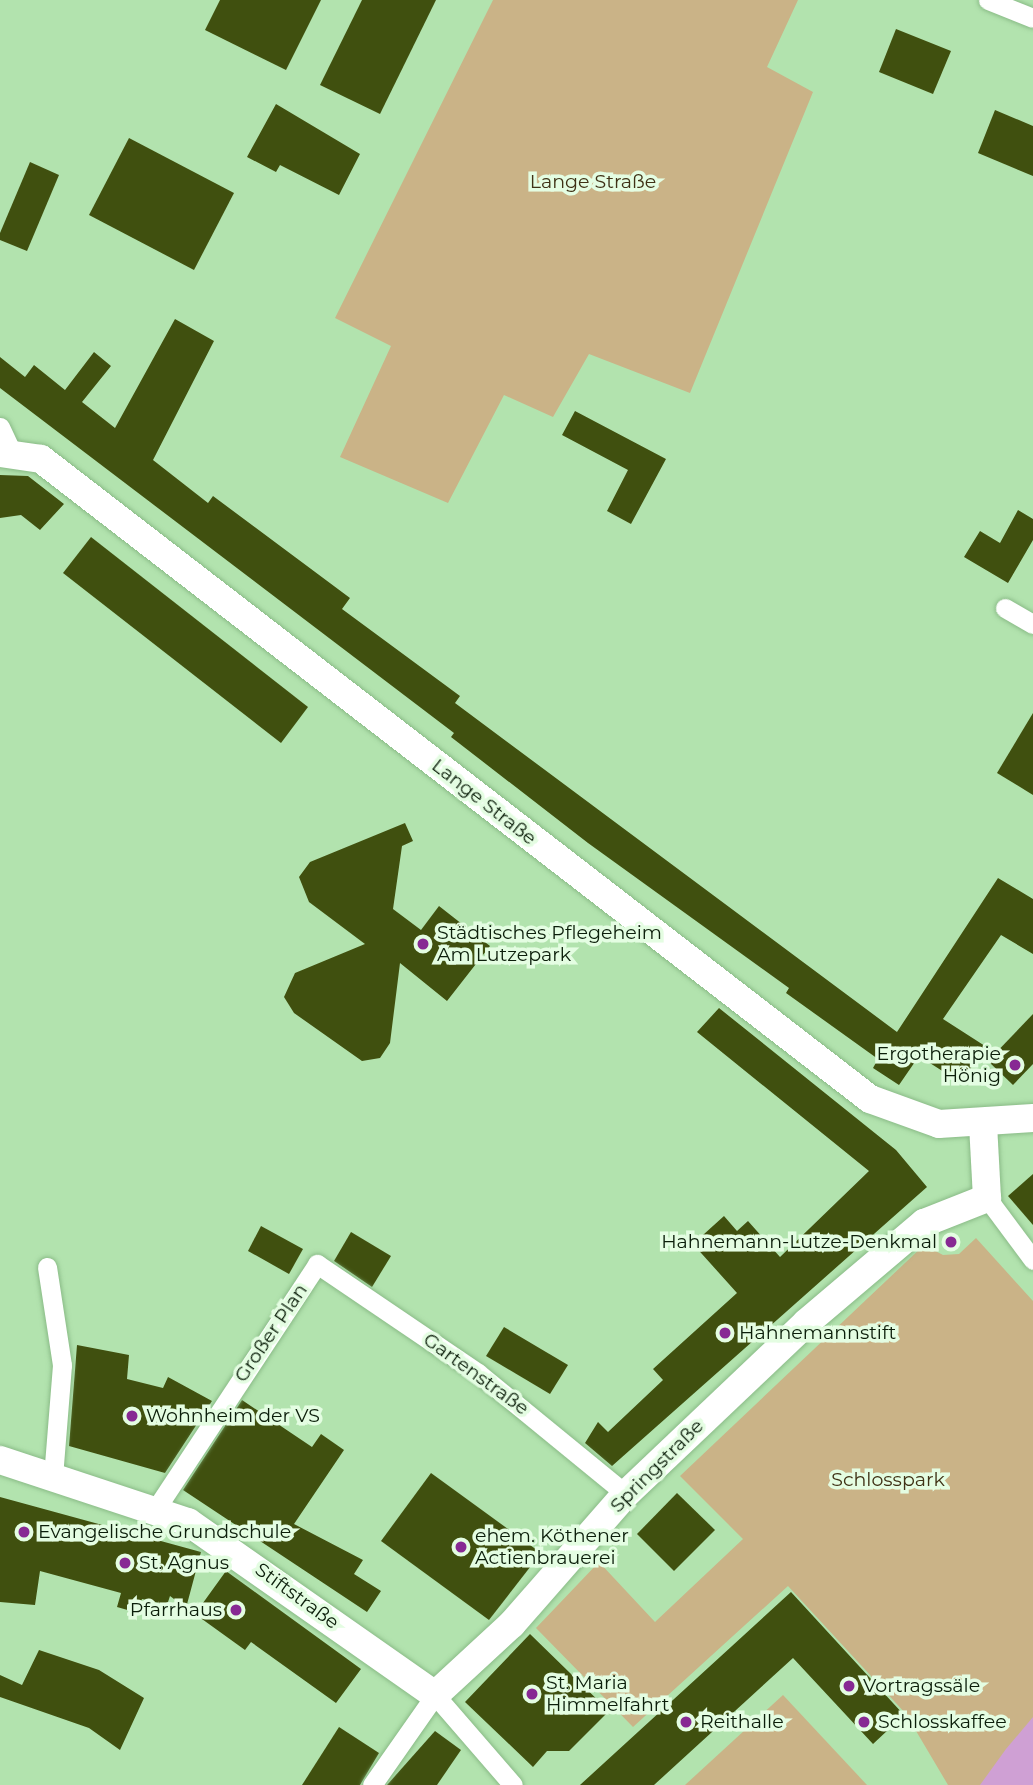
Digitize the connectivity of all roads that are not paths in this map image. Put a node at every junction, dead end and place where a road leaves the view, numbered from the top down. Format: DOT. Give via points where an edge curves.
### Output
graph roads {
  1 [pos="988,0"];
  2 [pos="1033,18"];
  3 [pos="4,443"];
  4 [pos="1005,608"];
  5 [pos="1033,624"];
  6 [pos="1033,1118"];
  7 [pos="976,1125"];
  8 [pos="987,1198"];
  9 [pos="1033,1260"];
  10 [pos="317,1264"];
  11 [pos="47,1267"];
  12 [pos="0,1460"];
  13 [pos="53,1476"];
  14 [pos="626,1494"];
  15 [pos="157,1507"];
  16 [pos="435,1695"];
  17 [pos="372,1785"];
  18 [pos="513,1785"];
  1 -- 2 [label="street"];
  3 -- 7 [label="main road, Lange Straße" via="41,459 845,1081 918,1120"];
  4 -- 5 [label="street"];
  6 -- 7 [label="main road, Lange Straße"];
  7 -- 8 [label="main road"];
  8 -- 9 [label="street"];
  8 -- 14 [label="main road, Springstraße" via="949,1210 902,1238"];
  10 -- 14 [label="street, Gartenstraße" via="478,1373"];
  10 -- 15 [label="street, Großer Plan"];
  11 -- 13 [label="street" via="62,1365"];
  12 -- 13 [label="main road, Stiftstraße"];
  13 -- 15 [label="main road, Stiftstraße"];
  14 -- 16 [label="main road, Springstraße" via="512,1624"];
  15 -- 16 [label="main road, Stiftstraße" via="215,1538"];
  16 -- 17 [label="street, Springstraße"];
  16 -- 18 [label="street, Stiftstraße"];
}
